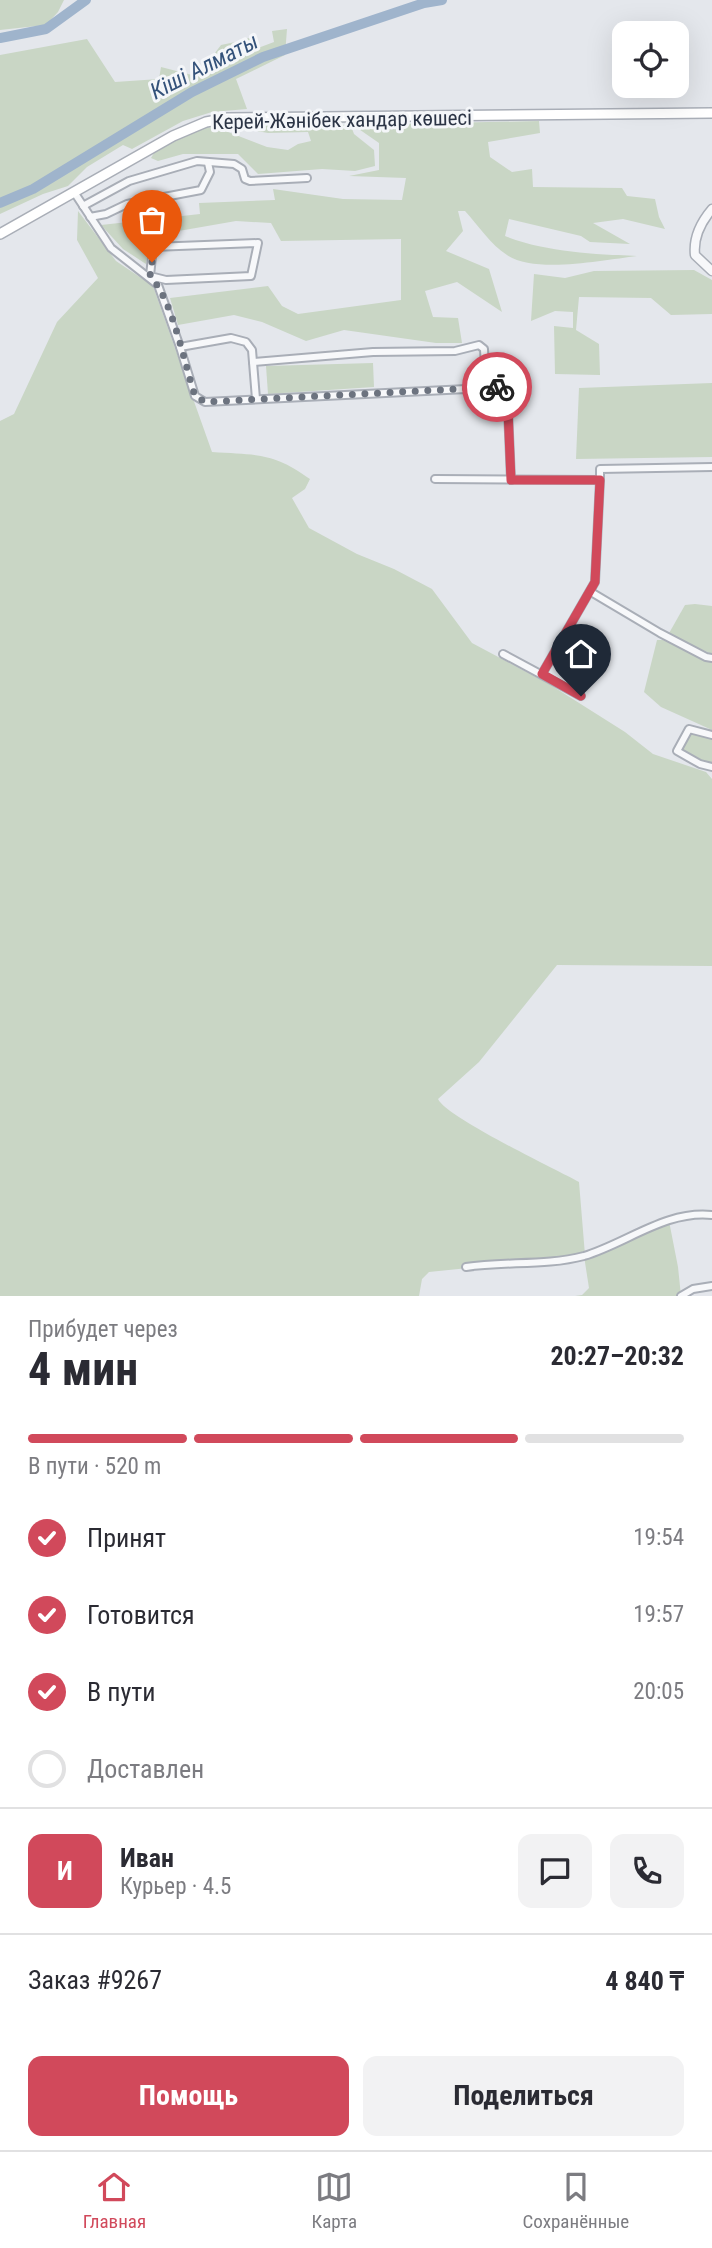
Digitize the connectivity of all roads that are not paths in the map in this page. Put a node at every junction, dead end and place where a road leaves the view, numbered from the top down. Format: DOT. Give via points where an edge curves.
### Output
graph roads {
  1 [pos="712,113"];
  2 [pos="208,163"];
  3 [pos="307,178"];
  4 [pos="74,192"];
  5 [pos="83,206"];
  6 [pos="712,209"];
  7 [pos="90,216"];
  8 [pos="0,234"];
  9 [pos="712,271"];
  10 [pos="150,276"];
  11 [pos="180,347"];
  12 [pos="253,362"];
  13 [pos="486,387"];
  14 [pos="256,399"];
  15 [pos="712,467"];
  16 [pos="435,479"];
  17 [pos="511,480"];
  18 [pos="600,480"];
  19 [pos="591,592"];
  20 [pos="503,654"];
  21 [pos="712,658"];
  22 [pos="542,674"];
  23 [pos="581,696"];
  24 [pos="712,735"];
  25 [pos="712,767"];
  26 [pos="712,1215"];
  27 [pos="466,1267"];
  28 [pos="712,1286"];
  29 [pos="681,1296"];
  1 -- 4 [label="main road, Керей-Жәнібек хандар көшесі" via="228,118 188,129"];
  2 -- 3 [label="street" via="234,164 250,181"];
  2 -- 5 [label="street" via="197,161 129,181"];
  2 -- 7 [label="street" via="210,172 201,190"];
  4 -- 5 [label="street"];
  4 -- 8 [label="main road, Керей-Жәнібек хандар көшесі"];
  5 -- 7 [label="street"];
  6 -- 9 [label="street" via="702,221 694,247 695,255"];
  7 -- 10 [label="street" via="111,248"];
  10 -- 10 [label="street" via="166,280 251,276 258,243 153,247"];
  10 -- 11 [label="street" via="158,285"];
  11 -- 12 [label="street" via="240,339 252,350"];
  11 -- 14 [label="street" via="198,400"];
  12 -- 13 [label="street" via="455,351 479,345 484,349"];
  12 -- 14 [label="street"];
  13 -- 14 [label="street"];
  13 -- 17 [label="street" via="507,387"];
  15 -- 18 [label="street" via="600,469"];
  16 -- 17 [label="street"];
  17 -- 18 [label="street"];
  18 -- 19 [label="street"];
  19 -- 21 [label="street"];
  19 -- 22 [label="street"];
  20 -- 22 [label="street"];
  22 -- 23 [label="street"];
  24 -- 25 [label="street" via="689,729 677,751"];
  26 -- 27 [label="street" via="675,1218 559,1261"];
  28 -- 29 [label="street"];
}
